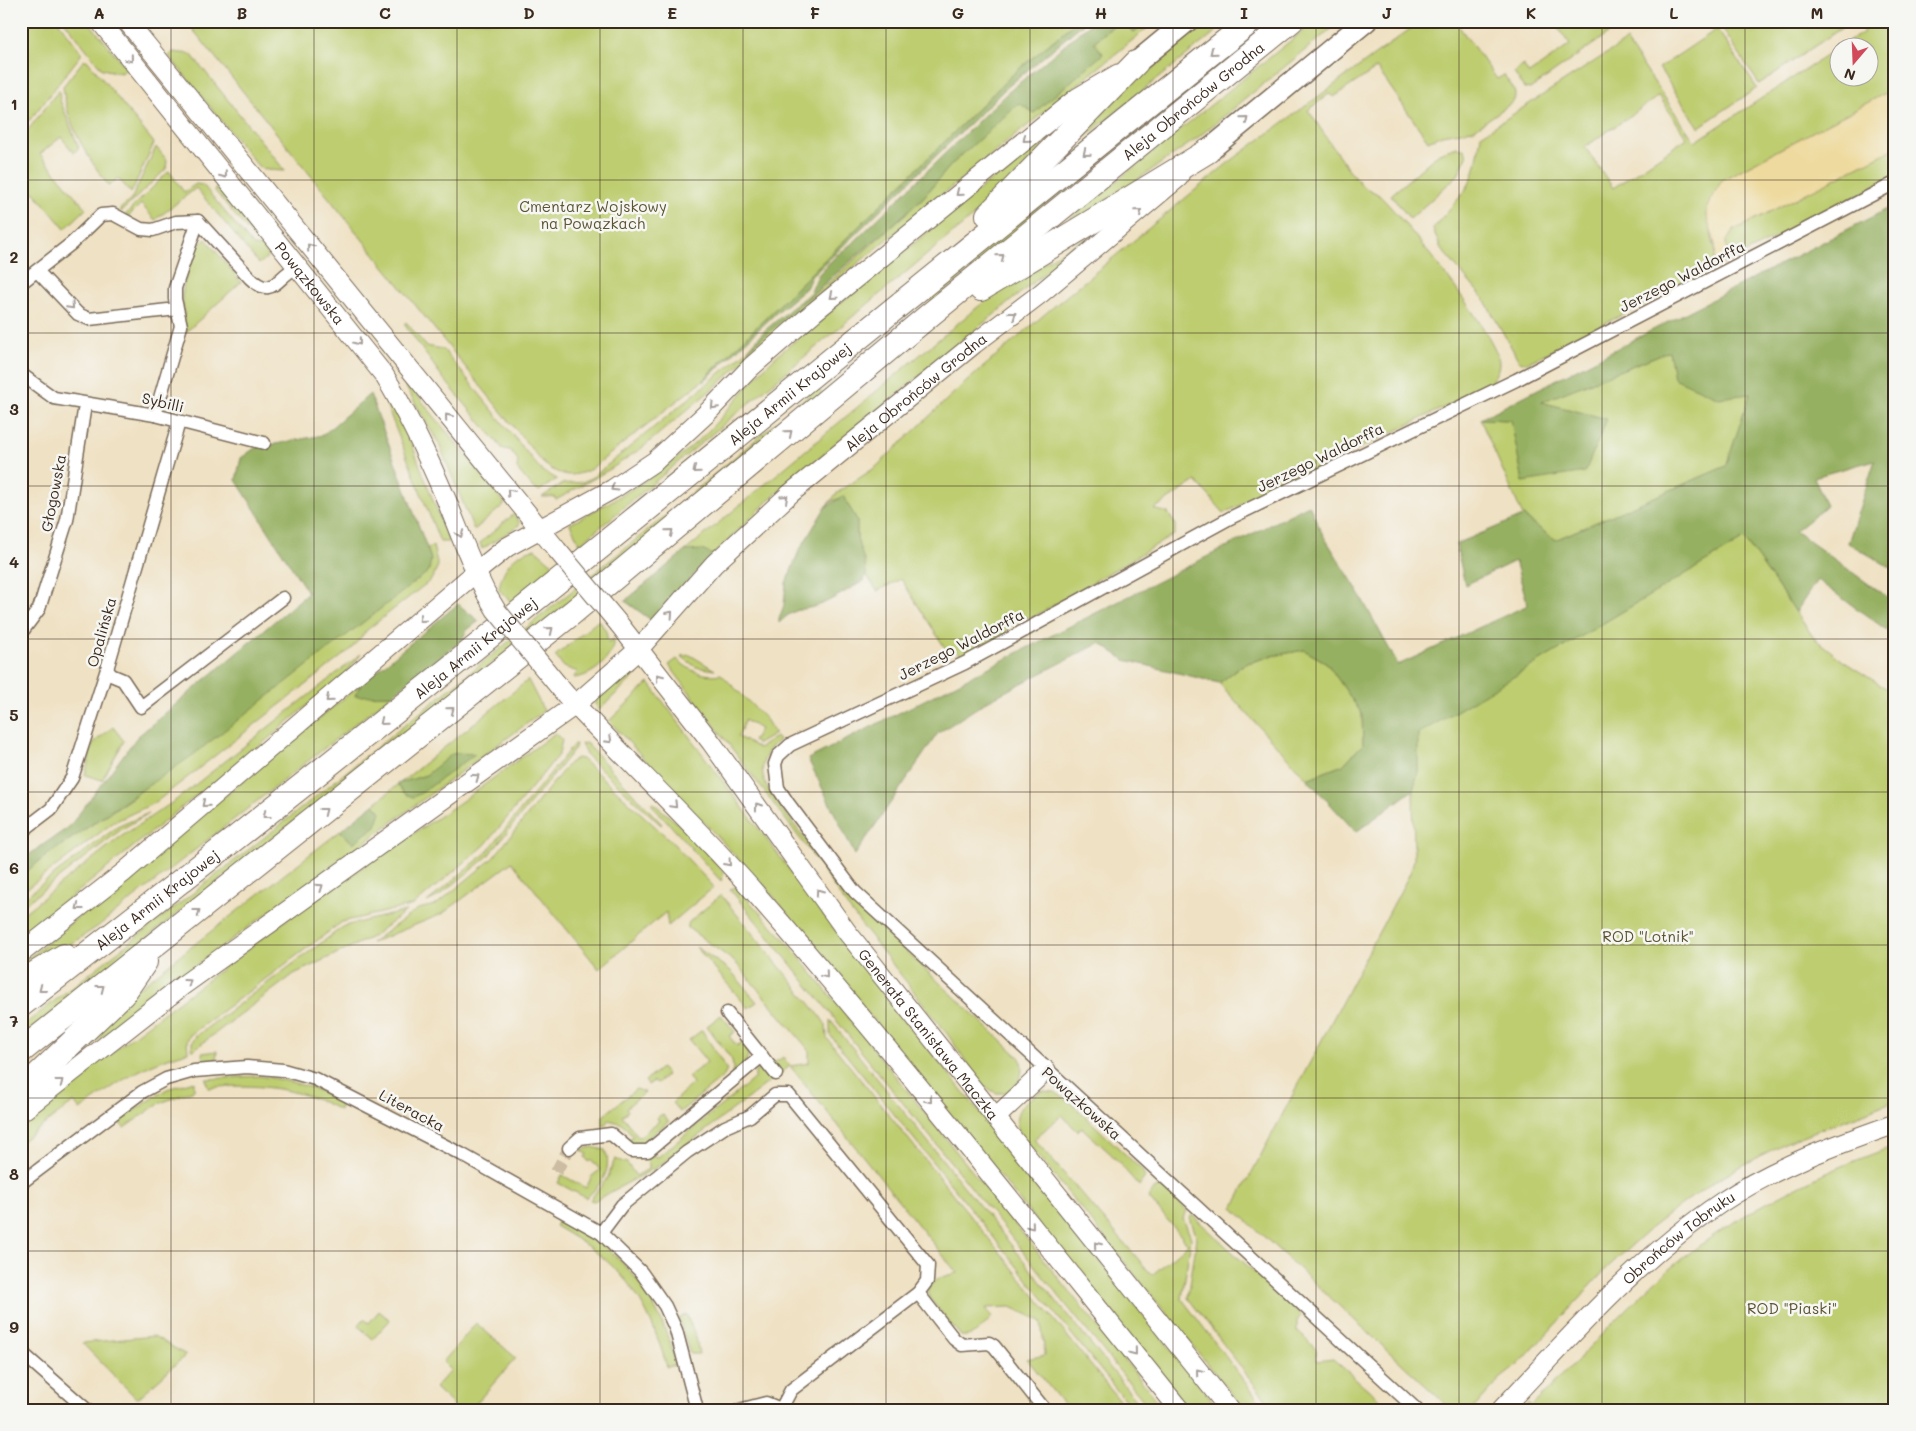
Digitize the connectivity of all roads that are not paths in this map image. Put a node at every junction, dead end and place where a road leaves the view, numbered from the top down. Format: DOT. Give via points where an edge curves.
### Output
graph roads {
  1 [pos="100,21"];
  2 [pos="127,21"];
  3 [pos="1186,21"];
  4 [pos="1251,21"];
  5 [pos="1291,21"];
  6 [pos="1366,21"];
  7 [pos="1136,63"];
  8 [pos="1208,150"];
  9 [pos="1895,183"];
  10 [pos="198,221"];
  11 [pos="297,267"];
  12 [pos="36,271"];
  13 [pos="21,283"];
  14 [pos="923,283"];
  15 [pos="177,309"];
  16 [pos="909,332"];
  17 [pos="21,374"];
  18 [pos="84,411"];
  19 [pos="155,415"];
  20 [pos="179,422"];
  21 [pos="264,443"];
  22 [pos="540,529"];
  23 [pos="475,572"];
  24 [pos="282,598"];
  25 [pos="619,624"];
  26 [pos="21,633"];
  27 [pos="638,650"];
  28 [pos="107,669"];
  29 [pos="571,700"];
  30 [pos="774,773"];
  31 [pos="21,832"];
  32 [pos="164,896"];
  33 [pos="158,942"];
  34 [pos="21,953"];
  35 [pos="21,982"];
  36 [pos="21,1005"];
  37 [pos="726,1014"];
  38 [pos="21,1051"];
  39 [pos="762,1056"];
  40 [pos="1046,1070"];
  41 [pos="776,1074"];
  42 [pos="21,1091"];
  43 [pos="21,1112"];
  44 [pos="995,1118"];
  45 [pos="1895,1124"];
  46 [pos="569,1148"];
  47 [pos="21,1183"];
  48 [pos="601,1232"];
  49 [pos="918,1293"];
  50 [pos="21,1352"];
  51 [pos="782,1409"];
  52 [pos="87,1410"];
  53 [pos="696,1410"];
  54 [pos="739,1410"];
  55 [pos="1045,1410"];
  56 [pos="1180,1410"];
  57 [pos="1230,1410"];
  58 [pos="1417,1410"];
  59 [pos="1501,1410"];
  1 -- 11 [label="main road, Powązkowska, one-way"];
  22 -- 2 [label="main road, Powązkowska, one-way"];
  3 -- 7 [label="main road"];
  4 -- 14 [label="highway, Aleja Obrońców Grodna, one-way"];
  16 -- 5 [label="highway, Aleja Obrońców Grodna, one-way"];
  8 -- 6 [label="main road, one-way"];
  7 -- 14 [label="highway"];
  7 -- 22 [label="main road, one-way" via="1077,98 814,312 751,367 655,461 613,489"];
  8 -- 16 [label="highway" via="1093,223"];
  27 -- 8 [label="main road, Aleja Obrońców Grodna, one-way" via="714,564 791,492 1040,294"];
  9 -- 30 [label="street, Jerzego Waldorffa" via="1516,380 1230,518 965,663 798,741 778,756"];
  10 -- 11 [label="street" via="258,286 266,289 273,286 286,272"];
  10 -- 12 [label="street" via="176,222 153,230 140,229 113,214 102,215"];
  10 -- 15 [label="street" via="175,288"];
  11 -- 23 [label="main road, Powązkowska, one-way" via="384,374 402,404 445,496"];
  12 -- 13 [label="street"];
  12 -- 15 [label="street, one-way" via="78,314 89,319"];
  14 -- 32 [label="highway, Aleja Armii Krajowej, one-way" via="574,569"];
  15 -- 19 [label="street" via="180,326"];
  33 -- 16 [label="highway, Aleja Armii Krajowej, one-way" via="565,619"];
  17 -- 19 [label="street, Sybilli" via="54,398"];
  18 -- 26 [label="street, Głogowska" via="67,520 39,609"];
  19 -- 20 [label="street, Sybilli"];
  20 -- 21 [label="street, Sybilli"];
  20 -- 28 [label="street, Opalińska"];
  22 -- 23 [label="main road" via="507,547"];
  22 -- 25 [label="main road, Powązkowska, bridge"];
  23 -- 29 [label="main road, Powązkowska, bridge" via="496,610"];
  23 -- 34 [label="main road, one-way" via="179,825"];
  24 -- 28 [label="street" via="141,707 123,680"];
  25 -- 27 [label="main road, Generała Stanisława Maczka"];
  27 -- 29 [label="main road, Aleja Obrońców Grodna"];
  44 -- 27 [label="main road, Generała Stanisława Maczka, one-way" via="847,932 711,742"];
  28 -- 31 [label="street, Opalińska" via="72,778 51,809"];
  43 -- 29 [label="main road, one-way" via="190,981"];
  29 -- 56 [label="main road, one-way" via="756,894 929,1100"];
  30 -- 40 [label="street, Powązkowska" via="778,788 788,803 855,892"];
  32 -- 35 [label="highway"];
  32 -- 36 [label="highway, Aleja Armii Krajowej, one-way"];
  38 -- 33 [label="highway, Aleja Armii Krajowej, one-way"];
  33 -- 42 [label="highway" via="123,994"];
  37 -- 39 [label="street"];
  39 -- 41 [label="street"];
  39 -- 46 [label="street" via="648,1151 631,1151 611,1134 580,1138"];
  40 -- 44 [label="main road"];
  40 -- 58 [label="street, Powązkowska"];
  57 -- 44 [label="main road, Generała Stanisława Maczka, one-way"];
  45 -- 59 [label="main road, Obrońców Tobruku" via="1801,1159 1722,1202 1655,1252 1624,1280"];
  47 -- 48 [label="street, Literacka" via="158,1082 194,1071 266,1068 300,1074 330,1085"];
  48 -- 49 [label="street" via="622,1205 687,1152 725,1127 750,1116 775,1095 788,1095 928,1265 926,1281"];
  48 -- 53 [label="street, Literacka" via="641,1272 665,1306 676,1330"];
  49 -- 51 [label="street" via="791,1390"];
  49 -- 55 [label="street" via="962,1345 989,1343 994,1346"];
  50 -- 52 [label="street"];
  51 -- 54 [label="street" via="766,1403"];
}
